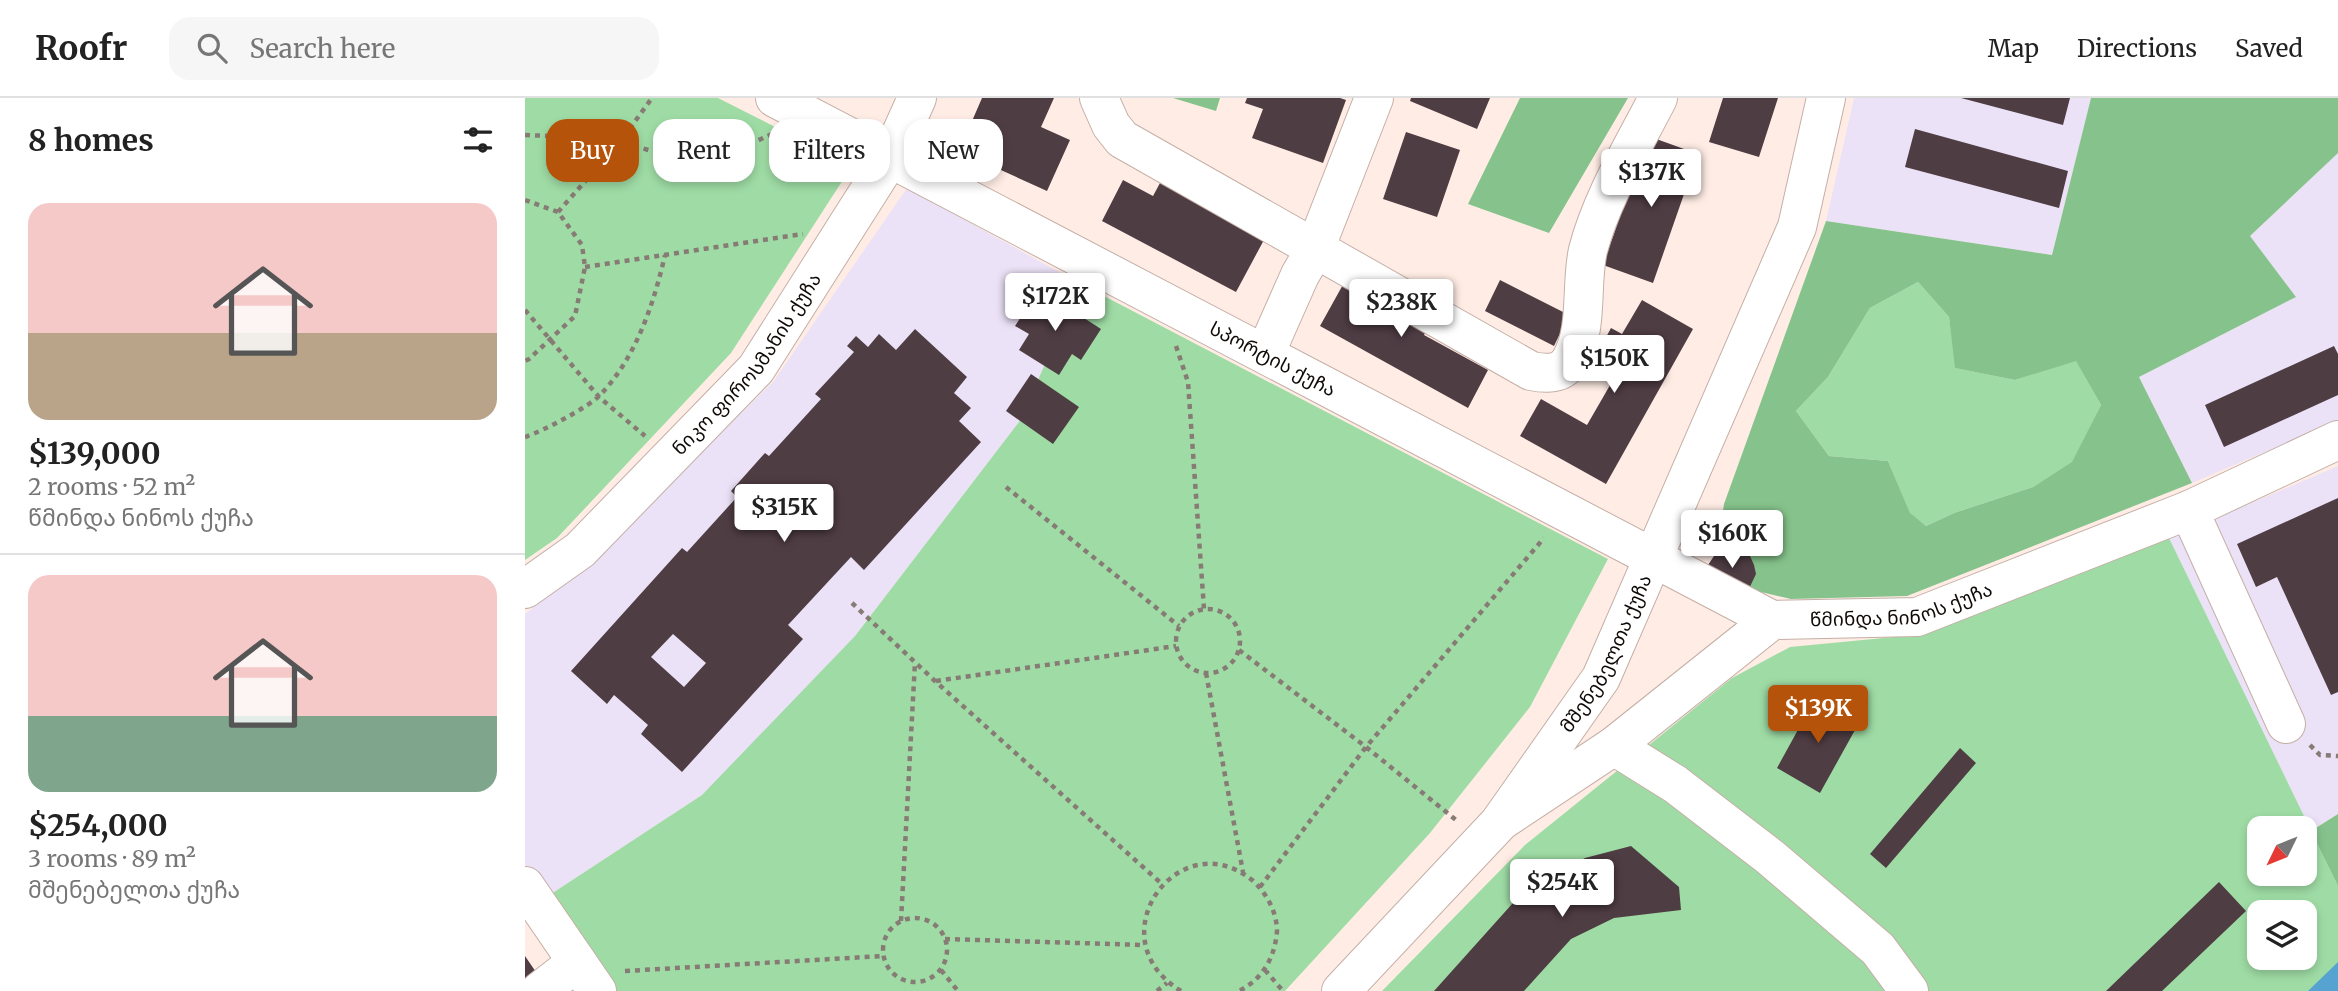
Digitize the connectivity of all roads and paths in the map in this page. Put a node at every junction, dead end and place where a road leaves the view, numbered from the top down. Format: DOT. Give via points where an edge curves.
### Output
graph roads {
  1 [pos="652,98"];
  2 [pos="775,98"];
  3 [pos="917,98"];
  4 [pos="1099,98"];
  5 [pos="1374,98"];
  6 [pos="1658,98"];
  7 [pos="1826,98"];
  8 [pos="811,117"];
  9 [pos="637,119"];
  10 [pos="815,119"];
  11 [pos="525,135"];
  12 [pos="546,136"];
  13 [pos="639,147"];
  14 [pos="890,158"];
  15 [pos="585,182"];
  16 [pos="875,182"];
  17 [pos="525,200"];
  18 [pos="558,212"];
  19 [pos="845,228"];
  20 [pos="1315,249"];
  21 [pos="665,255"];
  22 [pos="585,267"];
  23 [pos="1162,300"];
  24 [pos="525,310"];
  25 [pos="550,339"];
  26 [pos="1265,354"];
  27 [pos="525,360"];
  28 [pos="599,397"];
  29 [pos="525,437"];
  30 [pos="2338,440"];
  31 [pos="669,458"];
  32 [pos="1006,487"];
  33 [pos="2189,510"];
  34 [pos="1566,512"];
  35 [pos="1654,558"];
  36 [pos="525,589"];
  37 [pos="852,603"];
  38 [pos="1204,608"];
  39 [pos="1772,620"];
  40 [pos="1179,626"];
  41 [pos="1176,646"];
  42 [pos="1239,650"];
  43 [pos="915,662"];
  44 [pos="1206,673"];
  45 [pos="935,681"];
  46 [pos="2285,724"];
  47 [pos="1614,746"];
  48 [pos="1366,747"];
  49 [pos="1490,832"];
  50 [pos="1243,873"];
  51 [pos="1162,884"];
  52 [pos="525,886"];
  53 [pos="1260,887"];
  54 [pos="901,921"];
  55 [pos="945,939"];
  56 [pos="1144,946"];
  57 [pos="883,956"];
  58 [pos="941,970"];
  59 [pos="1265,970"];
  60 [pos="586,975"];
  61 [pos="912,983"];
  62 [pos="1167,983"];
  63 [pos="540,991"];
  64 [pos="912,991"];
  65 [pos="958,991"];
  66 [pos="1157,991"];
  67 [pos="1181,991"];
  68 [pos="1239,991"];
  69 [pos="1283,991"];
  70 [pos="1341,991"];
  71 [pos="1909,991"];
  1 -- 9 [label="path"];
  2 -- 8 [label="street, სპორტის ქუჩა"];
  3 -- 14 [label="street, ნიკო ფიროსმანის ქუჩა"];
  4 -- 20 [label="street" via="1122,139"];
  5 -- 20 [label="street"];
  6 -- 20 [label="street" via="1601,211 1588,251 1577,346 1558,371 1531,371"];
  7 -- 35 [label="street, მშენებელთა ქუჩა" via="1797,227"];
  8 -- 10 [label="street, სპორტის ქუჩა"];
  8 -- 13 [label="path" via="717,159"];
  11 -- 12 [label="path"];
  14 -- 23 [label="street, სპორტის ქუჩა"];
  15 -- 18 [label="path"];
  16 -- 19 [label="street, ნიკო ფიროსმანის ქუჩა"];
  17 -- 18 [label="path"];
  18 -- 22 [label="path" via="582,245"];
  19 -- 21 [label="path"];
  19 -- 31 [label="street, ნიკო ფიროსმანის ქუჩა" via="756,369"];
  20 -- 26 [label="street"];
  21 -- 22 [label="path"];
  21 -- 28 [label="path" via="658,288 631,354"];
  22 -- 25 [label="path" via="575,316"];
  23 -- 26 [label="street, სპორტის ქუჩა"];
  23 -- 38 [label="path" via="1188,382"];
  24 -- 25 [label="path"];
  25 -- 27 [label="path"];
  25 -- 28 [label="path"];
  26 -- 34 [label="street, სპორტის ქუჩა"];
  28 -- 29 [label="path"];
  28 -- 31 [label="path"];
  30 -- 33 [label="street, წმინდა ნინოს ქუჩა"];
  31 -- 36 [label="street, ნიკო ფიროსმანის ქუჩა" via="580,550"];
  32 -- 40 [label="path"];
  33 -- 39 [label="street, წმინდა ნინოს ქუჩა" via="1917,617"];
  33 -- 46 [label="street"];
  34 -- 35 [label="street, სპორტის ქუჩა"];
  34 -- 48 [label="path"];
  35 -- 39 [label="street, სპორტის ქუჩა"];
  35 -- 49 [label="street, მშენებელთა ქუჩა" via="1601,678"];
  37 -- 43 [label="path"];
  38 -- 40 [label="path" via="1185,617"];
  38 -- 42 [label="path" via="1233,619"];
  39 -- 47 [label="street"];
  40 -- 41 [label="path"];
  41 -- 44 [label="path" via="1186,664"];
  41 -- 45 [label="path"];
  42 -- 44 [label="path" via="1226,667"];
  42 -- 48 [label="path"];
  43 -- 45 [label="path"];
  43 -- 54 [label="path"];
  44 -- 50 [label="path"];
  45 -- 51 [label="path"];
  47 -- 49 [label="street"];
  47 -- 71 [label="street" via="1675,784 1770,857 1878,950"];
  48 -- 49 [label="path"];
  48 -- 53 [label="path"];
  49 -- 70 [label="street, მშენებელთა ქუჩა"];
  50 -- 51 [label="path" via="1201,865 1180,871"];
  50 -- 53 [label="path"];
  51 -- 56 [label="path" via="1143,924"];
  52 -- 60 [label="street"];
  53 -- 59 [label="path" via="1272,906 1277,928 1275,950"];
  54 -- 55 [label="path" via="931,923"];
  54 -- 57 [label="path" via="886,936"];
  55 -- 56 [label="path"];
  55 -- 58 [label="path" via="946,960"];
  56 -- 62 [label="path"];
  57 -- 60 [label="path"];
  57 -- 61 [label="path" via="893,974"];
  58 -- 61 [label="path" via="923,982"];
  58 -- 65 [label="path"];
  59 -- 68 [label="path"];
  59 -- 69 [label="path"];
  60 -- 63 [label="street"];
  61 -- 64 [label="path"];
  62 -- 66 [label="path"];
  62 -- 67 [label="path"];
}
